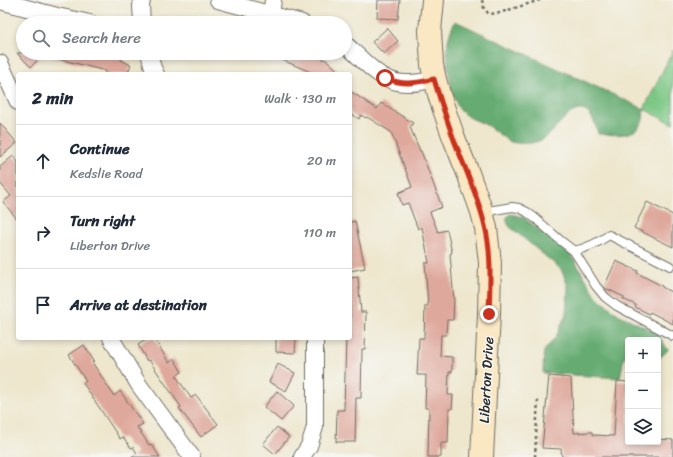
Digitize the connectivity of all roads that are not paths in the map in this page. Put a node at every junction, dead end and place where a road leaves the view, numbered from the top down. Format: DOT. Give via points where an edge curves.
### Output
graph roads {
  1 [pos="142,0"];
  2 [pos="218,0"];
  3 [pos="433,0"];
  4 [pos="0,1"];
  5 [pos="272,8"];
  6 [pos="61,16"];
  7 [pos="142,16"];
  8 [pos="288,16"];
  9 [pos="352,51"];
  10 [pos="151,60"];
  11 [pos="0,63"];
  12 [pos="155,72"];
  13 [pos="434,79"];
  14 [pos="16,98"];
  15 [pos="482,212"];
  16 [pos="574,251"];
  17 [pos="672,269"];
  18 [pos="673,336"];
  19 [pos="112,340"];
  20 [pos="315,340"];
  21 [pos="192,457"];
  22 [pos="302,457"];
  23 [pos="482,457"];
  1 -- 7 [label="street"];
  2 -- 5 [label="street"];
  3 -- 13 [label="street, Liberton Drive" via="430,31"];
  4 -- 6 [label="street"];
  5 -- 8 [label="street"];
  9 -- 13 [label="street" via="374,71 395,82"];
  10 -- 12 [label="street"];
  11 -- 14 [label="street"];
  13 -- 15 [label="street, Liberton Drive"];
  15 -- 16 [label="lane" via="519,208"];
  15 -- 23 [label="street, Liberton Drive" via="490,264"];
  16 -- 17 [label="lane" via="593,245 609,235"];
  16 -- 18 [label="lane" via="605,297"];
  19 -- 21 [label="street" via="139,385"];
  20 -- 22 [label="street" via="315,427 309,446"];
}
